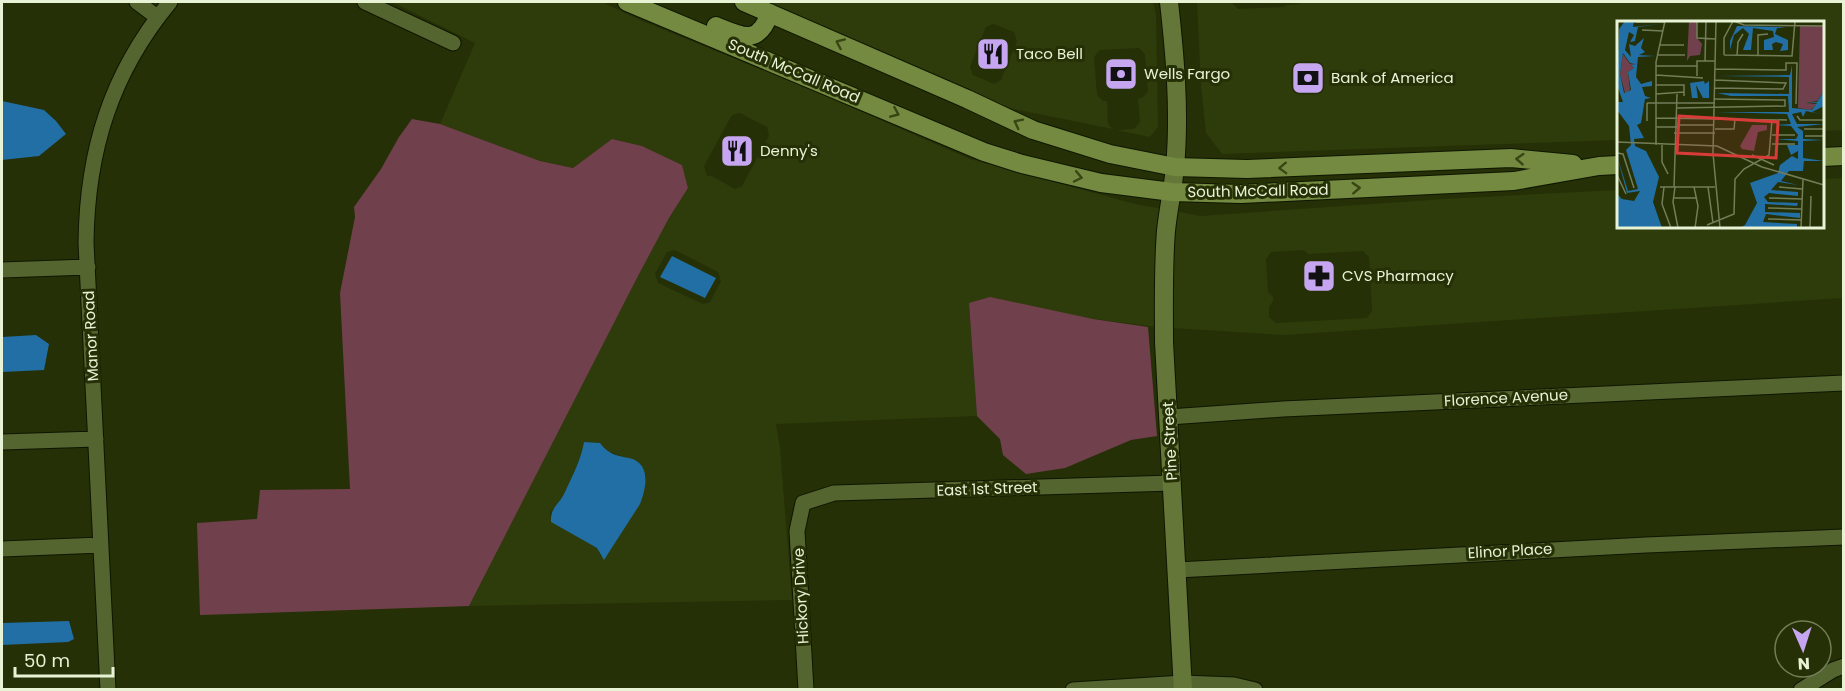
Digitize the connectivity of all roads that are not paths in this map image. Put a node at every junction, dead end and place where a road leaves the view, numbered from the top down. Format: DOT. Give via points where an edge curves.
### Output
graph roads {
  1 [pos="137,2"];
  2 [pos="170,2"];
  3 [pos="365,2"];
  4 [pos="627,2"];
  5 [pos="744,2"];
  6 [pos="1169,2"];
  7 [pos="655,13"];
  8 [pos="770,13"];
  9 [pos="157,17"];
  10 [pos="453,43"];
  11 [pos="1824,156"];
  12 [pos="1844,156"];
  13 [pos="1617,165"];
  14 [pos="1175,166"];
  15 [pos="1599,166"];
  16 [pos="1172,192"];
  17 [pos="88,267"];
  18 [pos="2,270"];
  19 [pos="1844,383"];
  20 [pos="1169,417"];
  21 [pos="96,439"];
  22 [pos="2,442"];
  23 [pos="1173,483"];
  24 [pos="803,504"];
  25 [pos="1844,537"];
  26 [pos="101,545"];
  27 [pos="2,549"];
  28 [pos="1177,570"];
  29 [pos="1844,666"];
  30 [pos="1183,686"];
  31 [pos="108,690"];
  32 [pos="806,690"];
  33 [pos="1073,690"];
  34 [pos="1255,690"];
  35 [pos="1801,690"];
  1 -- 9 [label="street"];
  2 -- 9 [label="street, Manor Road"];
  3 -- 10 [label="street"];
  4 -- 7 [label="main road, South McCall Road"];
  5 -- 8 [label="main road, South McCall Road"];
  6 -- 14 [label="main road, Pine Street" via="1174,47"];
  7 -- 8 [label="main road" via="676,9 741,35 754,35 764,29"];
  7 -- 16 [label="main road, South McCall Road, one-way" via="984,152 1101,183"];
  14 -- 8 [label="main road, South McCall Road, one-way" via="1110,154 1033,130"];
  9 -- 17 [label="street, Manor Road" via="123,72 102,124 87,206"];
  11 -- 12 [label="main road"];
  13 -- 15 [label="main road, South McCall Road"];
  15 -- 14 [label="main road, South McCall Road, one-way" via="1511,158 1247,169"];
  14 -- 16 [label="main road, Pine Street"];
  16 -- 15 [label="main road, South McCall Road, one-way" via="1241,194 1514,181"];
  16 -- 20 [label="main road, Pine Street" via="1164,287"];
  17 -- 18 [label="street"];
  17 -- 21 [label="street, Manor Road"];
  19 -- 20 [label="street, Florence Avenue"];
  20 -- 23 [label="main road, Pine Street"];
  21 -- 22 [label="street"];
  21 -- 26 [label="street, Manor Road"];
  23 -- 24 [label="street, East 1st Street" via="834,493"];
  23 -- 28 [label="main road, Pine Street"];
  24 -- 32 [label="street, Hickory Drive" via="797,531"];
  25 -- 28 [label="street, Elinor Place"];
  26 -- 27 [label="street"];
  26 -- 31 [label="street, Manor Road"];
  28 -- 30 [label="main road, Pine Street"];
  29 -- 35 [label="street"];
  30 -- 33 [label="street"];
  30 -- 34 [label="street" via="1234,685"];
}
